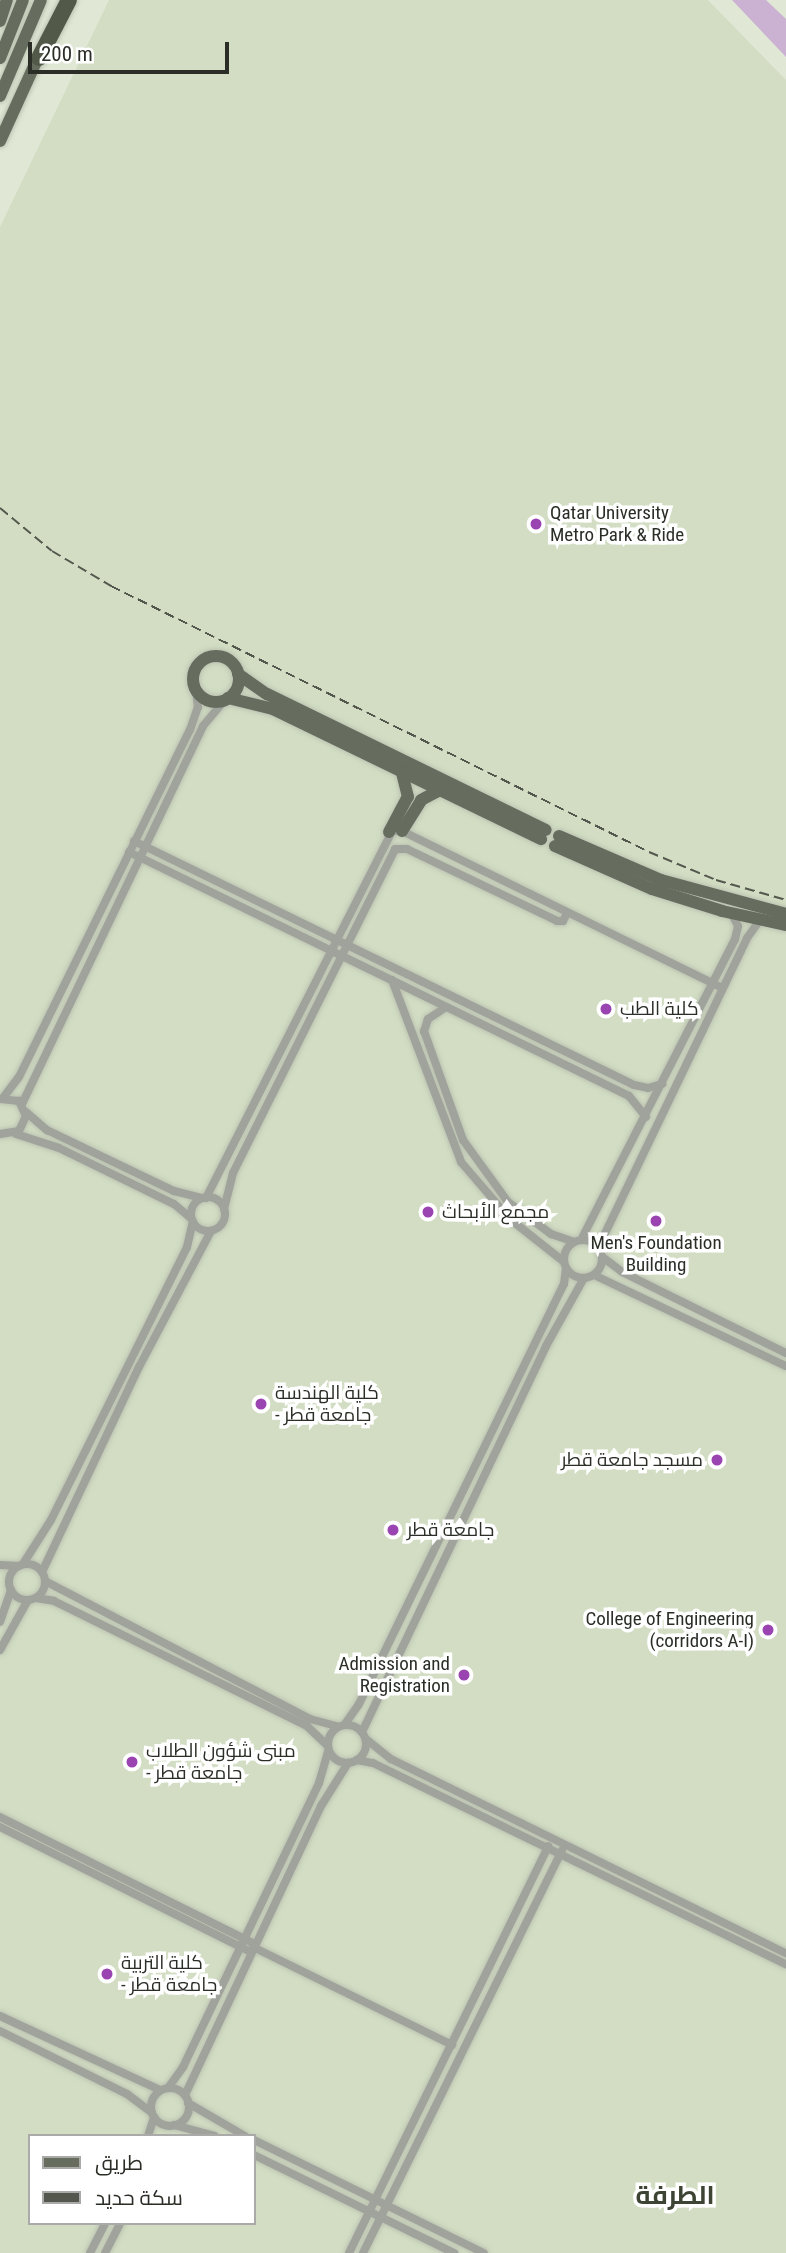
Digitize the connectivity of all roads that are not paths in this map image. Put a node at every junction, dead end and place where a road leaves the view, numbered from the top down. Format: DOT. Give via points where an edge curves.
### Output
graph roads {
  1 [pos="8,0"];
  2 [pos="23,0"];
  3 [pos="41,0"];
  4 [pos="62,0"];
  5 [pos="69,0"];
  6 [pos="0,21"];
  7 [pos="0,58"];
  8 [pos="38,58"];
  9 [pos="0,96"];
  10 [pos="0,141"];
  11 [pos="238,674"];
  12 [pos="196,690"];
  13 [pos="226,700"];
  14 [pos="186,739"];
  15 [pos="195,743"];
  16 [pos="401,773"];
  17 [pos="438,791"];
  18 [pos="396,832"];
  19 [pos="134,841"];
  20 [pos="145,846"];
  21 [pos="128,852"];
  22 [pos="139,857"];
  23 [pos="355,898"];
  24 [pos="367,904"];
  25 [pos="567,913"];
  26 [pos="732,914"];
  27 [pos="786,914"];
  28 [pos="760,920"];
  29 [pos="786,925"];
  30 [pos="335,937"];
  31 [pos="348,943"];
  32 [pos="329,950"];
  33 [pos="342,956"];
  34 [pos="391,980"];
  35 [pos="711,982"];
  36 [pos="723,988"];
  37 [pos="446,1007"];
  38 [pos="662,1084"];
  39 [pos="2,1098"];
  40 [pos="24,1108"];
  41 [pos="646,1117"];
  42 [pos="8,1134"];
  43 [pos="0,1146"];
  44 [pos="204,1198"];
  45 [pos="224,1209"];
  46 [pos="192,1221"];
  47 [pos="211,1231"];
  48 [pos="578,1241"];
  49 [pos="600,1252"];
  50 [pos="565,1265"];
  51 [pos="594,1275"];
  52 [pos="584,1278"];
  53 [pos="774,1347"];
  54 [pos="786,1353"];
  55 [pos="769,1358"];
  56 [pos="786,1366"];
  57 [pos="92,1437"];
  58 [pos="102,1443"];
  59 [pos="77,1466"];
  60 [pos="88,1472"];
  61 [pos="0,1565"];
  62 [pos="21,1565"];
  63 [pos="0,1575"];
  64 [pos="44,1577"];
  65 [pos="10,1588"];
  66 [pos="32,1599"];
  67 [pos="0,1622"];
  68 [pos="0,1650"];
  69 [pos="341,1725"];
  70 [pos="318,1728"];
  71 [pos="364,1736"];
  72 [pos="328,1748"];
  73 [pos="357,1760"];
  74 [pos="392,1760"];
  75 [pos="348,1763"];
  76 [pos="387,1770"];
  77 [pos="486,1805"];
  78 [pos="481,1816"];
  79 [pos="0,1817"];
  80 [pos="0,1827"];
  81 [pos="536,1829"];
  82 [pos="553,1838"];
  83 [pos="531,1840"];
  84 [pos="565,1844"];
  85 [pos="547,1848"];
  86 [pos="560,1854"];
  87 [pos="97,1870"];
  88 [pos="241,1942"];
  89 [pos="501,1942"];
  90 [pos="253,1948"];
  91 [pos="513,1948"];
  92 [pos="786,1953"];
  93 [pos="786,1964"];
  94 [pos="0,2016"];
  95 [pos="0,2031"];
  96 [pos="451,2045"];
  97 [pos="465,2046"];
  98 [pos="459,2057"];
  99 [pos="164,2089"];
  100 [pos="187,2099"];
  101 [pos="153,2115"];
  102 [pos="172,2125"];
  103 [pos="148,2134"];
  104 [pos="165,2134"];
  105 [pos="207,2134"];
  106 [pos="242,2134"];
  107 [pos="256,2141"];
  108 [pos="256,2156"];
  109 [pos="375,2200"];
  110 [pos="387,2205"];
  111 [pos="369,2212"];
  112 [pos="381,2217"];
  113 [pos="104,2225"];
  114 [pos="119,2225"];
  115 [pos="90,2253"];
  116 [pos="105,2253"];
  117 [pos="349,2253"];
  118 [pos="363,2253"];
  119 [pos="454,2253"];
  120 [pos="484,2253"];
  1 -- 6 [label="main road"];
  2 -- 7 [label="main road"];
  3 -- 9 [label="main road"];
  4 -- 8 [label="main road"];
  5 -- 8 [label="highway"];
  8 -- 10 [label="main road"];
  11 -- 12 [label="main road" via="228,660 208,658 194,673"];
  11 -- 13 [label="main road" via="237,688"];
  11 -- 17 [label="main road" via="267,694 544,835"];
  12 -- 13 [label="main road" via="208,700"];
  12 -- 14 [label="street" via="198,707"];
  13 -- 15 [label="street"];
  13 -- 16 [label="main road" via="264,705"];
  14 -- 15 [label="street"];
  14 -- 19 [label="street"];
  15 -- 20 [label="street"];
  16 -- 17 [label="main road"];
  16 -- 18 [label="main road" via="408,797"];
  17 -- 18 [label="main road" via="421,800"];
  18 -- 23 [label="street"];
  18 -- 25 [label="street"];
  19 -- 20 [label="street"];
  19 -- 21 [label="street"];
  20 -- 22 [label="street"];
  20 -- 30 [label="street"];
  21 -- 22 [label="street"];
  21 -- 39 [label="street" via="19,1077"];
  22 -- 32 [label="street"];
  22 -- 40 [label="street"];
  23 -- 24 [label="street"];
  23 -- 30 [label="street"];
  24 -- 25 [label="street" via="390,855 401,847 557,921 563,921"];
  24 -- 31 [label="street"];
  25 -- 35 [label="street"];
  26 -- 27 [label="main road" via="625,879 557,841 661,880"];
  26 -- 28 [label="main road"];
  26 -- 35 [label="street" via="737,935"];
  28 -- 29 [label="main road"];
  28 -- 36 [label="street"];
  30 -- 31 [label="street"];
  30 -- 32 [label="street"];
  31 -- 33 [label="street"];
  31 -- 38 [label="street" via="634,1085"];
  32 -- 33 [label="street"];
  32 -- 44 [label="street"];
  33 -- 34 [label="street"];
  33 -- 45 [label="street" via="233,1173"];
  34 -- 37 [label="street"];
  34 -- 50 [label="street" via="461,1162 510,1219"];
  35 -- 36 [label="street"];
  35 -- 38 [label="street"];
  36 -- 49 [label="street"];
  37 -- 41 [label="street" via="629,1096"];
  37 -- 48 [label="street" via="430,1017 424,1031 463,1140 508,1202 551,1234"];
  38 -- 41 [label="street"];
  39 -- 40 [label="street"];
  40 -- 42 [label="street" via="25,1125"];
  40 -- 44 [label="street" via="47,1130 181,1194"];
  41 -- 48 [label="street"];
  42 -- 43 [label="street"];
  42 -- 46 [label="street" via="37,1138 167,1200"];
  44 -- 45 [label="street" via="216,1199"];
  44 -- 46 [label="street" via="194,1205"];
  45 -- 47 [label="street" via="223,1222"];
  46 -- 47 [label="street"];
  46 -- 57 [label="street" via="187,1247"];
  47 -- 58 [label="street"];
  48 -- 49 [label="street"];
  48 -- 50 [label="street" via="565,1250"];
  49 -- 51 [label="street"];
  49 -- 53 [label="street" via="622,1272"];
  50 -- 52 [label="street"];
  50 -- 69 [label="street" via="564,1284 359,1704"];
  51 -- 52 [label="street"];
  51 -- 55 [label="street"];
  52 -- 71 [label="street" via="546,1346"];
  53 -- 54 [label="street"];
  53 -- 55 [label="street"];
  55 -- 56 [label="street"];
  57 -- 58 [label="street"];
  57 -- 59 [label="street"];
  58 -- 60 [label="street"];
  59 -- 60 [label="street"];
  59 -- 62 [label="street" via="36,1550"];
  60 -- 64 [label="street"];
  61 -- 62 [label="street"];
  62 -- 64 [label="street"];
  62 -- 65 [label="street" via="10,1576"];
  63 -- 65 [label="street"];
  64 -- 66 [label="street"];
  64 -- 70 [label="street"];
  65 -- 66 [label="street"];
  65 -- 67 [label="street"];
  66 -- 68 [label="street"];
  66 -- 70 [label="street" via="54,1601"];
  69 -- 70 [label="street"];
  69 -- 71 [label="street"];
  69 -- 72 [label="street"];
  70 -- 72 [label="street"];
  71 -- 73 [label="street"];
  71 -- 74 [label="street"];
  72 -- 75 [label="street" via="336,1760"];
  72 -- 88 [label="street" via="323,1776"];
  73 -- 75 [label="street"];
  73 -- 76 [label="street"];
  74 -- 76 [label="street"];
  74 -- 77 [label="street"];
  75 -- 90 [label="street" via="334,1780"];
  76 -- 78 [label="street"];
  77 -- 78 [label="street"];
  77 -- 81 [label="street"];
  78 -- 83 [label="street"];
  79 -- 87 [label="street"];
  80 -- 87 [label="street"];
  81 -- 82 [label="street"];
  81 -- 83 [label="street"];
  82 -- 84 [label="street"];
  82 -- 85 [label="street"];
  83 -- 85 [label="street"];
  84 -- 86 [label="street"];
  84 -- 92 [label="street"];
  85 -- 86 [label="street"];
  85 -- 89 [label="street"];
  86 -- 91 [label="street"];
  86 -- 93 [label="street"];
  87 -- 88 [label="street"];
  88 -- 90 [label="street"];
  88 -- 99 [label="street" via="183,2067"];
  89 -- 91 [label="street"];
  89 -- 96 [label="street"];
  90 -- 96 [label="street"];
  90 -- 100 [label="street"];
  91 -- 97 [label="street"];
  94 -- 99 [label="street"];
  95 -- 101 [label="street" via="127,2094"];
  96 -- 97 [label="street"];
  96 -- 98 [label="street"];
  96 -- 109 [label="street"];
  97 -- 98 [label="street"];
  98 -- 110 [label="street"];
  99 -- 100 [label="street"];
  99 -- 101 [label="street" via="152,2100"];
  100 -- 102 [label="street" via="187,2115"];
  100 -- 106 [label="street"];
  101 -- 102 [label="street"];
  101 -- 103 [label="street"];
  102 -- 104 [label="street"];
  102 -- 105 [label="street"];
  107 -- 109 [label="street"];
  108 -- 111 [label="street"];
  109 -- 110 [label="street"];
  109 -- 111 [label="street"];
  110 -- 112 [label="street"];
  110 -- 120 [label="street"];
  111 -- 112 [label="street"];
  111 -- 117 [label="street"];
  112 -- 118 [label="street"];
  112 -- 119 [label="street"];
  113 -- 115 [label="street"];
  114 -- 116 [label="street"];
}
